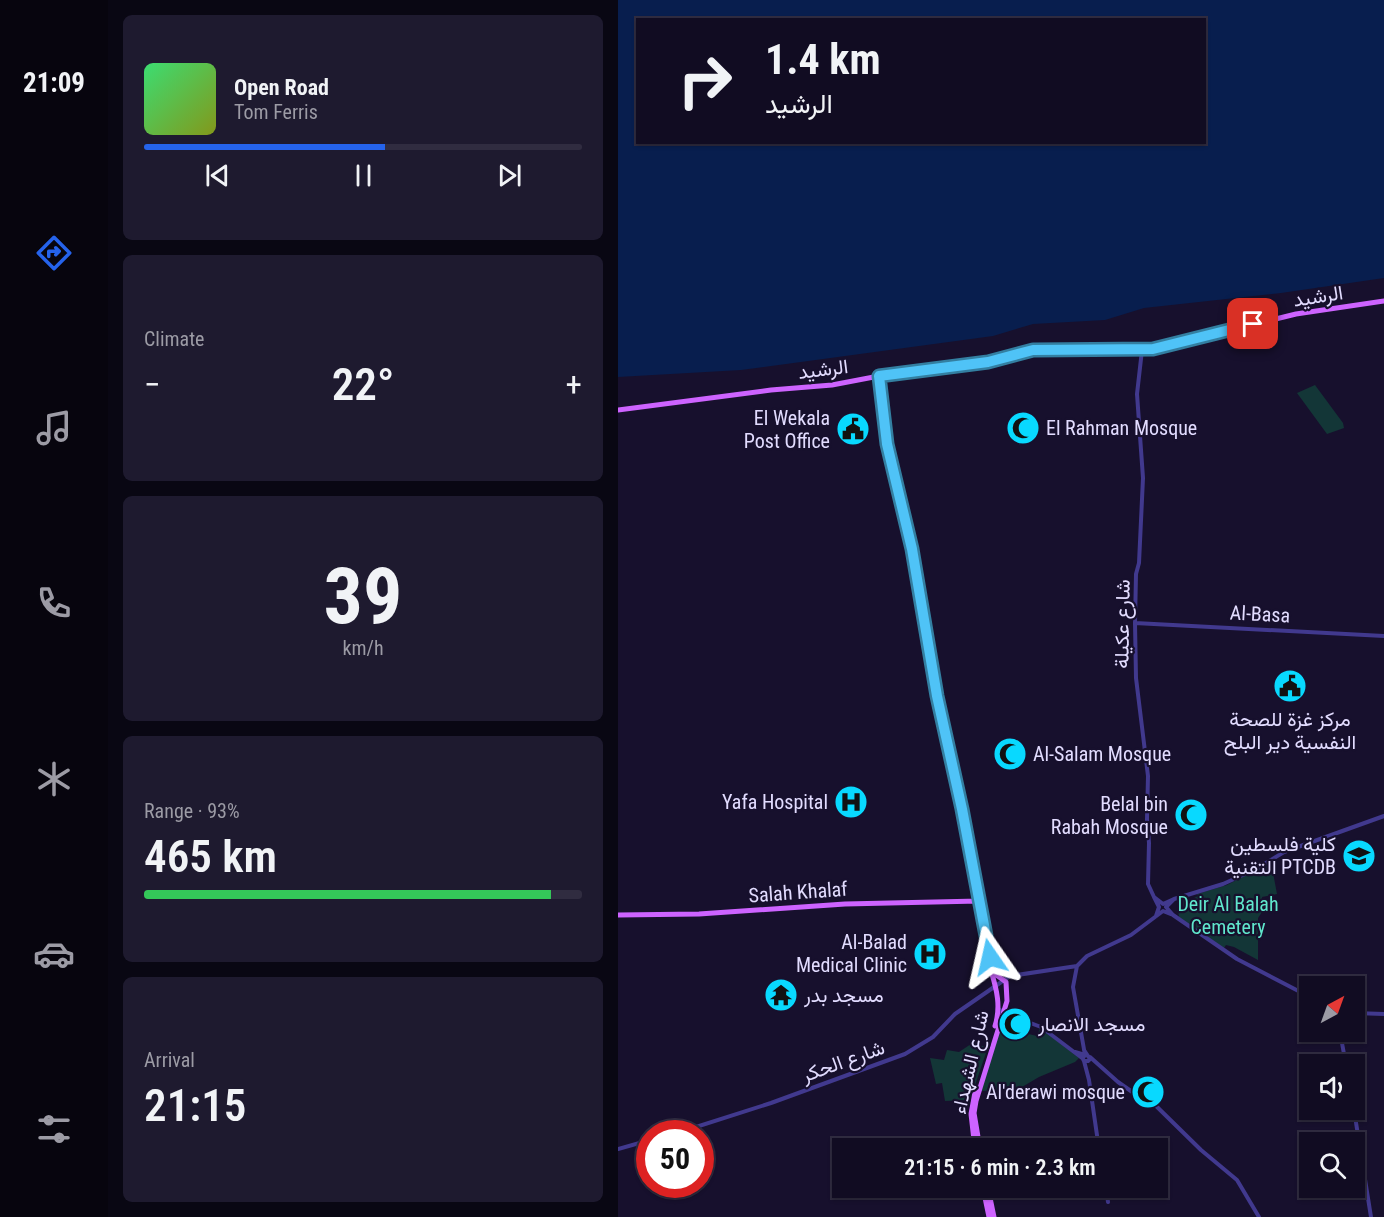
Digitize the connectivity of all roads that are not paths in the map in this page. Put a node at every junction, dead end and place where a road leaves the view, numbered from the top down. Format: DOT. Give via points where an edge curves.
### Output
graph roads {
  1 [pos="1384,301"];
  2 [pos="1142,350"];
  3 [pos="879,376"];
  4 [pos="618,410"];
  5 [pos="1135,622"];
  6 [pos="1384,636"];
  7 [pos="1384,816"];
  8 [pos="978,899"];
  9 [pos="1163,907"];
  10 [pos="618,914"];
  11 [pos="1077,966"];
  12 [pos="993,976"];
  13 [pos="1004,980"];
  14 [pos="996,986"];
  15 [pos="987,991"];
  16 [pos="1299,991"];
  17 [pos="998,996"];
  18 [pos="1001,1011"];
  19 [pos="1365,1013"];
  20 [pos="1384,1014"];
  21 [pos="1086,1057"];
  22 [pos="1356,1120"];
  23 [pos="714,1121"];
  24 [pos="973,1138"];
  25 [pos="978,1138"];
  26 [pos="1097,1138"];
  27 [pos="636,1144"];
  28 [pos="618,1149"];
  29 [pos="985,1198"];
  30 [pos="990,1198"];
  31 [pos="1107,1198"];
  32 [pos="1108,1202"];
  33 [pos="989,1217"];
  34 [pos="994,1217"];
  35 [pos="1259,1217"];
  36 [pos="1371,1217"];
  1 -- 2 [label="main road, الرشيد" via="1296,314"];
  2 -- 3 [label="main road, الرشيد" via="1033,350 988,362"];
  2 -- 5 [label="street, شارع عكيلة" via="1137,394 1143,478"];
  3 -- 4 [label="main road, الرشيد"];
  3 -- 8 [label="main road, شارع الشهداء" via="887,444 918,578 937,696"];
  5 -- 6 [label="street, Al-Basa"];
  5 -- 9 [label="street, شارع عكيلة" via="1148,776 1148,884"];
  7 -- 9 [label="street" via="1284,852 1257,869 1174,899"];
  8 -- 10 [label="main road, Salah Khalaf" via="693,914"];
  8 -- 12 [label="main road, شارع الشهداء"];
  8 -- 13 [label="main road, شارع الشهداء" via="994,974"];
  9 -- 11 [label="street" via="1131,935 1087,956"];
  9 -- 16 [label="street" via="1237,959"];
  11 -- 13 [label="street" via="1012,975"];
  11 -- 21 [label="street" via="1073,987"];
  12 -- 14 [label="main road, شارع الشهداء"];
  12 -- 15 [label="street"];
  13 -- 14 [label="street, شارع الحكر"];
  13 -- 18 [label="main road, شارع الشهداء" via="1007,987"];
  14 -- 15 [label="street, شارع الحكر"];
  14 -- 17 [label="main road, شارع الشهداء"];
  15 -- 17 [label="street"];
  15 -- 23 [label="street, شارع الحكر" via="955,1014 933,1037 905,1054"];
  17 -- 18 [label="main road, شارع الشهداء"];
  18 -- 21 [label="street" via="1041,1027"];
  18 -- 24 [label="main road, شارع الشهداء" via="972,1101"];
  18 -- 25 [label="main road, شارع الشهداء" via="976,1101"];
  19 -- 20 [label="street"];
  21 -- 26 [label="street"];
  21 -- 35 [label="street" via="1152,1102 1237,1180"];
  22 -- 36 [label="street"];
  27 -- 28 [label="street"];
  29 -- 33 [label="main road"];
  30 -- 34 [label="main road"];
  31 -- 32 [label="street"];
}
